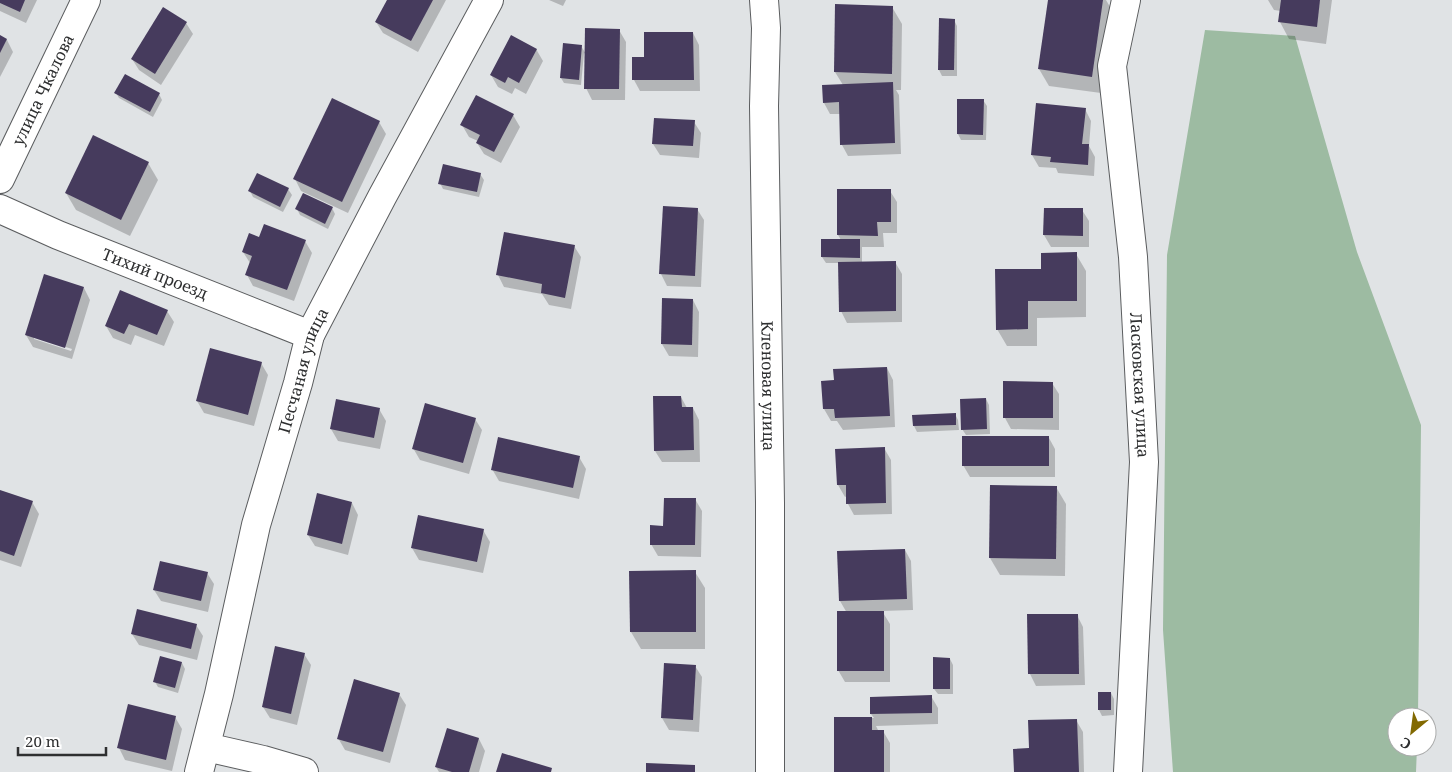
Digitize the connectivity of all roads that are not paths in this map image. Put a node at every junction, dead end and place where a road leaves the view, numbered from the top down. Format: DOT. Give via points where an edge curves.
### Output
graph roads {
  1 [pos="86,0"];
  2 [pos="490,0"];
  3 [pos="764,0"];
  4 [pos="1126,0"];
  5 [pos="0,179"];
  6 [pos="0,209"];
  7 [pos="310,335"];
  8 [pos="202,760"];
  9 [pos="304,772"];
  10 [pos="770,772"];
  11 [pos="1128,772"];
  1 -- 5 [label="street, улица Чкалова"];
  2 -- 7 [label="street, Песчаная улица"];
  3 -- 10 [label="street, Кленовая улица"];
  4 -- 11 [label="street, Ласковская улица" via="1112,66 1134,257 1144,462"];
  6 -- 7 [label="street, Тихий проезд"];
  7 -- 8 [label="street, Песчаная улица" via="256,525"];
  8 -- 9 [label="street" via="263,760"];
}
